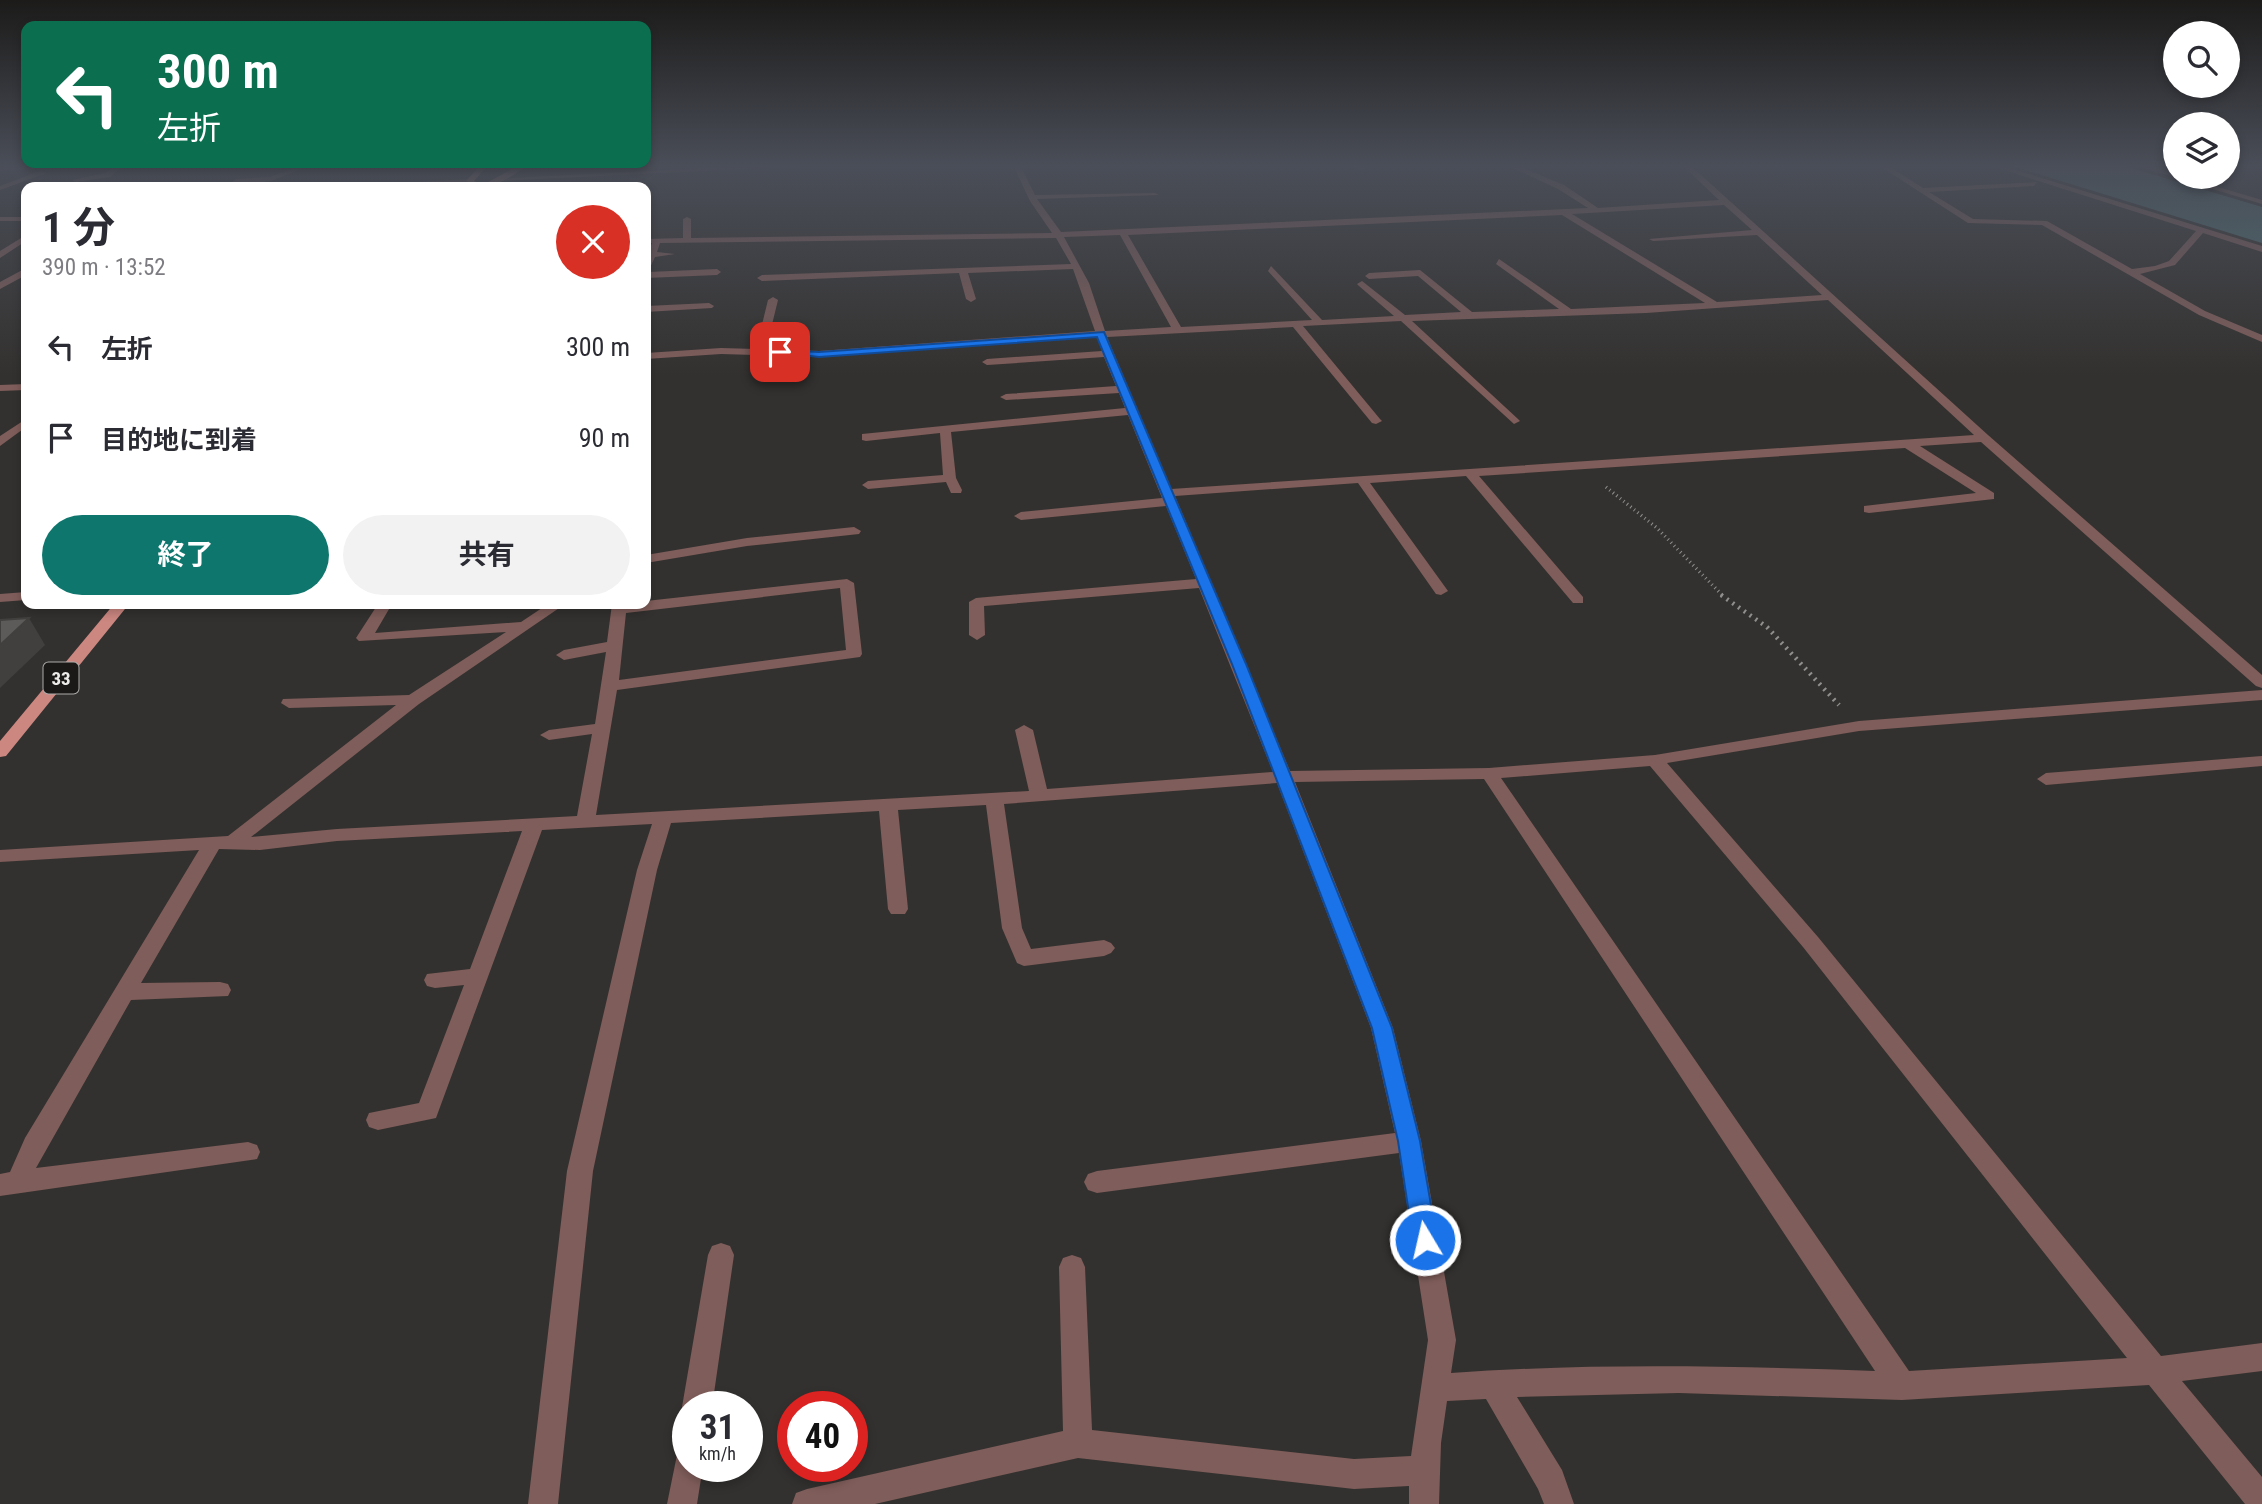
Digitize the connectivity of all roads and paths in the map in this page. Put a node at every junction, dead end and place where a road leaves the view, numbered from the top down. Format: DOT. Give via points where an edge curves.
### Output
graph roads {
  1 [pos="687,235"];
  2 [pos="1047,235"];
  3 [pos="1059,235"];
  4 [pos="1124,235"];
  5 [pos="1601,235"];
  6 [pos="1711,235"];
  7 [pos="1764,235"];
  8 [pos="2065,235"];
  9 [pos="2198,235"];
  10 [pos="2212,235"];
  11 [pos="731,237"];
  12 [pos="687,239"];
  13 [pos="1653,239"];
  14 [pos="21,240"];
  15 [pos="657,240"];
  16 [pos="651,241"];
  17 [pos="2262,249"];
  18 [pos="671,254"];
  19 [pos="0,255"];
  20 [pos="652,255"];
  21 [pos="651,258"];
  22 [pos="13,261"];
  23 [pos="0,262"];
  24 [pos="1499,262"];
  25 [pos="1076,266"];
  26 [pos="1271,269"];
  27 [pos="963,270"];
  28 [pos="717,272"];
  29 [pos="2130,272"];
  30 [pos="651,273"];
  31 [pos="21,274"];
  32 [pos="762,278"];
  33 [pos="21,285"];
  34 [pos="0,286"];
  35 [pos="1832,297"];
  36 [pos="971,299"];
  37 [pos="773,300"];
  38 [pos="1715,305"];
  39 [pos="709,306"];
  40 [pos="651,309"];
  41 [pos="1569,312"];
  42 [pos="1470,315"];
  43 [pos="1400,319"];
  44 [pos="1321,324"];
  45 [pos="1297,326"];
  46 [pos="1178,331"];
  47 [pos="1100,334"];
  48 [pos="2262,339"];
  49 [pos="760,352"];
  50 [pos="1108,354"];
  51 [pos="651,356"];
  52 [pos="987,362"];
  53 [pos="21,387"];
  54 [pos="0,388"];
  55 [pos="1124,389"];
  56 [pos="1006,397"];
  57 [pos="1133,411"];
  58 [pos="1376,421"];
  59 [pos="1514,421"];
  60 [pos="21,426"];
  61 [pos="945,429"];
  62 [pos="866,436"];
  63 [pos="1984,438"];
  64 [pos="1,441"];
  65 [pos="1908,444"];
  66 [pos="1583,467"];
  67 [pos="1470,473"];
  68 [pos="1360,478"];
  69 [pos="868,485"];
  70 [pos="1171,497"];
  71 [pos="1869,509"];
  72 [pos="1021,516"];
  73 [pos="854,531"];
  74 [pos="651,558"];
  75 [pos="1204,583"];
  76 [pos="1441,592"];
  77 [pos="21,596"];
  78 [pos="0,598"];
  79 [pos="1578,600"];
  80 [pos="651,603"];
  81 [pos="118,609"];
  82 [pos="382,609"];
  83 [pos="550,609"];
  84 [pos="619,609"];
  85 [pos="523,626"];
  86 [pos="977,635"];
  87 [pos="613,646"];
  88 [pos="564,654"];
  89 [pos="2262,683"];
  90 [pos="610,687"];
  91 [pos="2262,695"];
  92 [pos="414,700"];
  93 [pos="289,703"];
  94 [pos="1859,726"];
  95 [pos="603,728"];
  96 [pos="1024,730"];
  97 [pos="549,735"];
  98 [pos="0,752"];
  99 [pos="1655,760"];
  100 [pos="2262,761"];
  101 [pos="1489,773"];
  102 [pos="1283,777"];
  103 [pos="2046,779"];
  104 [pos="1039,793"];
  105 [pos="994,799"];
  106 [pos="888,804"];
  107 [pos="663,817"];
  108 [pos="585,821"];
  109 [pos="534,824"];
  110 [pos="222,844"];
  111 [pos="0,856"];
  112 [pos="898,909"];
  113 [pos="1104,948"];
  114 [pos="478,976"];
  115 [pos="435,980"];
  116 [pos="220,990"];
  117 [pos="124,992"];
  118 [pos="378,1120"];
  119 [pos="1409,1141"];
  120 [pos="248,1152"];
  121 [pos="1097,1182"];
  122 [pos="9,1183"];
  123 [pos="721,1255"];
  124 [pos="1072,1267"];
  125 [pos="2262,1357"];
  126 [pos="2153,1371"];
  127 [pos="1493,1384"];
  128 [pos="1902,1386"];
  129 [pos="1434,1388"];
  130 [pos="700,1391"];
  131 [pos="1078,1443"];
  132 [pos="1425,1470"];
  133 [pos="685,1482"];
  134 [pos="2262,1501"];
  135 [pos="542,1504"];
  136 [pos="682,1504"];
  137 [pos="807,1504"];
  138 [pos="1424,1504"];
  139 [pos="1559,1504"];
  1 -- 12 [label="street"];
  2 -- 11 [label="street"];
  3 -- 25 [label="street"];
  4 -- 46 [label="street"];
  5 -- 38 [label="street"];
  6 -- 13 [label="street"];
  7 -- 35 [label="street"];
  8 -- 29 [label="street"];
  9 -- 29 [label="street" via="2176,263"];
  10 -- 17 [label="street"];
  11 -- 12 [label="street"];
  12 -- 15 [label="street"];
  14 -- 19 [label="street"];
  15 -- 16 [label="street"];
  15 -- 20 [label="street"];
  18 -- 20 [label="street"];
  20 -- 21 [label="street"];
  22 -- 23 [label="street"];
  24 -- 41 [label="street"];
  25 -- 27 [label="street"];
  25 -- 47 [label="street"];
  26 -- 44 [label="street"];
  27 -- 32 [label="street"];
  27 -- 36 [label="street"];
  28 -- 30 [label="street"];
  29 -- 48 [label="street" via="2202,313"];
  31 -- 34 [label="street"];
  33 -- 34 [label="street"];
  35 -- 38 [label="street"];
  35 -- 63 [label="street"];
  37 -- 49 [label="street"];
  38 -- 41 [label="street"];
  39 -- 40 [label="street"];
  41 -- 42 [label="street"];
  42 -- 43 [label="street"];
  42 -- 43 [label="street" via="1420,273 1366,280"];
  43 -- 44 [label="street"];
  43 -- 59 [label="street"];
  44 -- 45 [label="street"];
  45 -- 46 [label="street"];
  45 -- 58 [label="street"];
  46 -- 47 [label="street"];
  47 -- 49 [label="street" via="819,354"];
  47 -- 50 [label="street"];
  49 -- 51 [label="street"];
  50 -- 52 [label="street"];
  50 -- 55 [label="street"];
  53 -- 54 [label="street"];
  55 -- 56 [label="street"];
  55 -- 57 [label="street"];
  57 -- 61 [label="street"];
  57 -- 70 [label="street"];
  60 -- 64 [label="street"];
  61 -- 62 [label="street"];
  61 -- 69 [label="street" via="953,484"];
  63 -- 65 [label="street"];
  63 -- 89 [label="street"];
  65 -- 66 [label="street"];
  65 -- 71 [label="street" via="1989,496"];
  66 -- 67 [label="street"];
  66 -- 94 [label="path" via="1657,528 1719,594 1767,627"];
  67 -- 68 [label="street"];
  67 -- 79 [label="street"];
  68 -- 70 [label="street"];
  68 -- 76 [label="street"];
  70 -- 72 [label="street"];
  70 -- 75 [label="street"];
  73 -- 74 [label="street"];
  75 -- 86 [label="street" via="976,602"];
  75 -- 102 [label="street"];
  77 -- 78 [label="street"];
  80 -- 90 [label="street" via="847,583 854,654"];
  81 -- 98 [label="main road, 33"];
  82 -- 85 [label="street" via="364,639"];
  83 -- 85 [label="street"];
  84 -- 87 [label="street"];
  85 -- 92 [label="street"];
  87 -- 88 [label="street"];
  87 -- 90 [label="street"];
  90 -- 95 [label="street"];
  91 -- 94 [label="street"];
  92 -- 93 [label="street"];
  92 -- 110 [label="street"];
  94 -- 99 [label="street"];
  95 -- 97 [label="street"];
  95 -- 108 [label="street"];
  96 -- 104 [label="street"];
  99 -- 101 [label="street"];
  99 -- 126 [label="street" via="1749,864"];
  100 -- 103 [label="street"];
  101 -- 102 [label="street"];
  101 -- 128 [label="street"];
  102 -- 104 [label="street"];
  102 -- 119 [label="street" via="1382,1028"];
  104 -- 105 [label="street"];
  105 -- 106 [label="street"];
  105 -- 113 [label="street" via="1012,928 1024,958"];
  106 -- 107 [label="street"];
  106 -- 112 [label="street"];
  107 -- 108 [label="street"];
  107 -- 135 [label="street" via="580,1171"];
  108 -- 109 [label="street"];
  109 -- 110 [label="street"];
  109 -- 114 [label="street"];
  110 -- 111 [label="street"];
  110 -- 117 [label="street"];
  114 -- 115 [label="street"];
  114 -- 118 [label="street" via="428,1111"];
  116 -- 117 [label="street"];
  117 -- 122 [label="street"];
  119 -- 121 [label="street"];
  119 -- 129 [label="street" via="1441,1340"];
  120 -- 122 [label="street"];
  123 -- 130 [label="street"];
  124 -- 131 [label="street"];
  125 -- 126 [label="street"];
  126 -- 128 [label="street"];
  126 -- 134 [label="street"];
  127 -- 128 [label="street" via="1679,1379"];
  127 -- 129 [label="street"];
  127 -- 139 [label="street"];
  129 -- 132 [label="street"];
  131 -- 132 [label="street" via="1354,1474"];
  131 -- 137 [label="street"];
  132 -- 138 [label="street"];
  133 -- 136 [label="street"];
}
